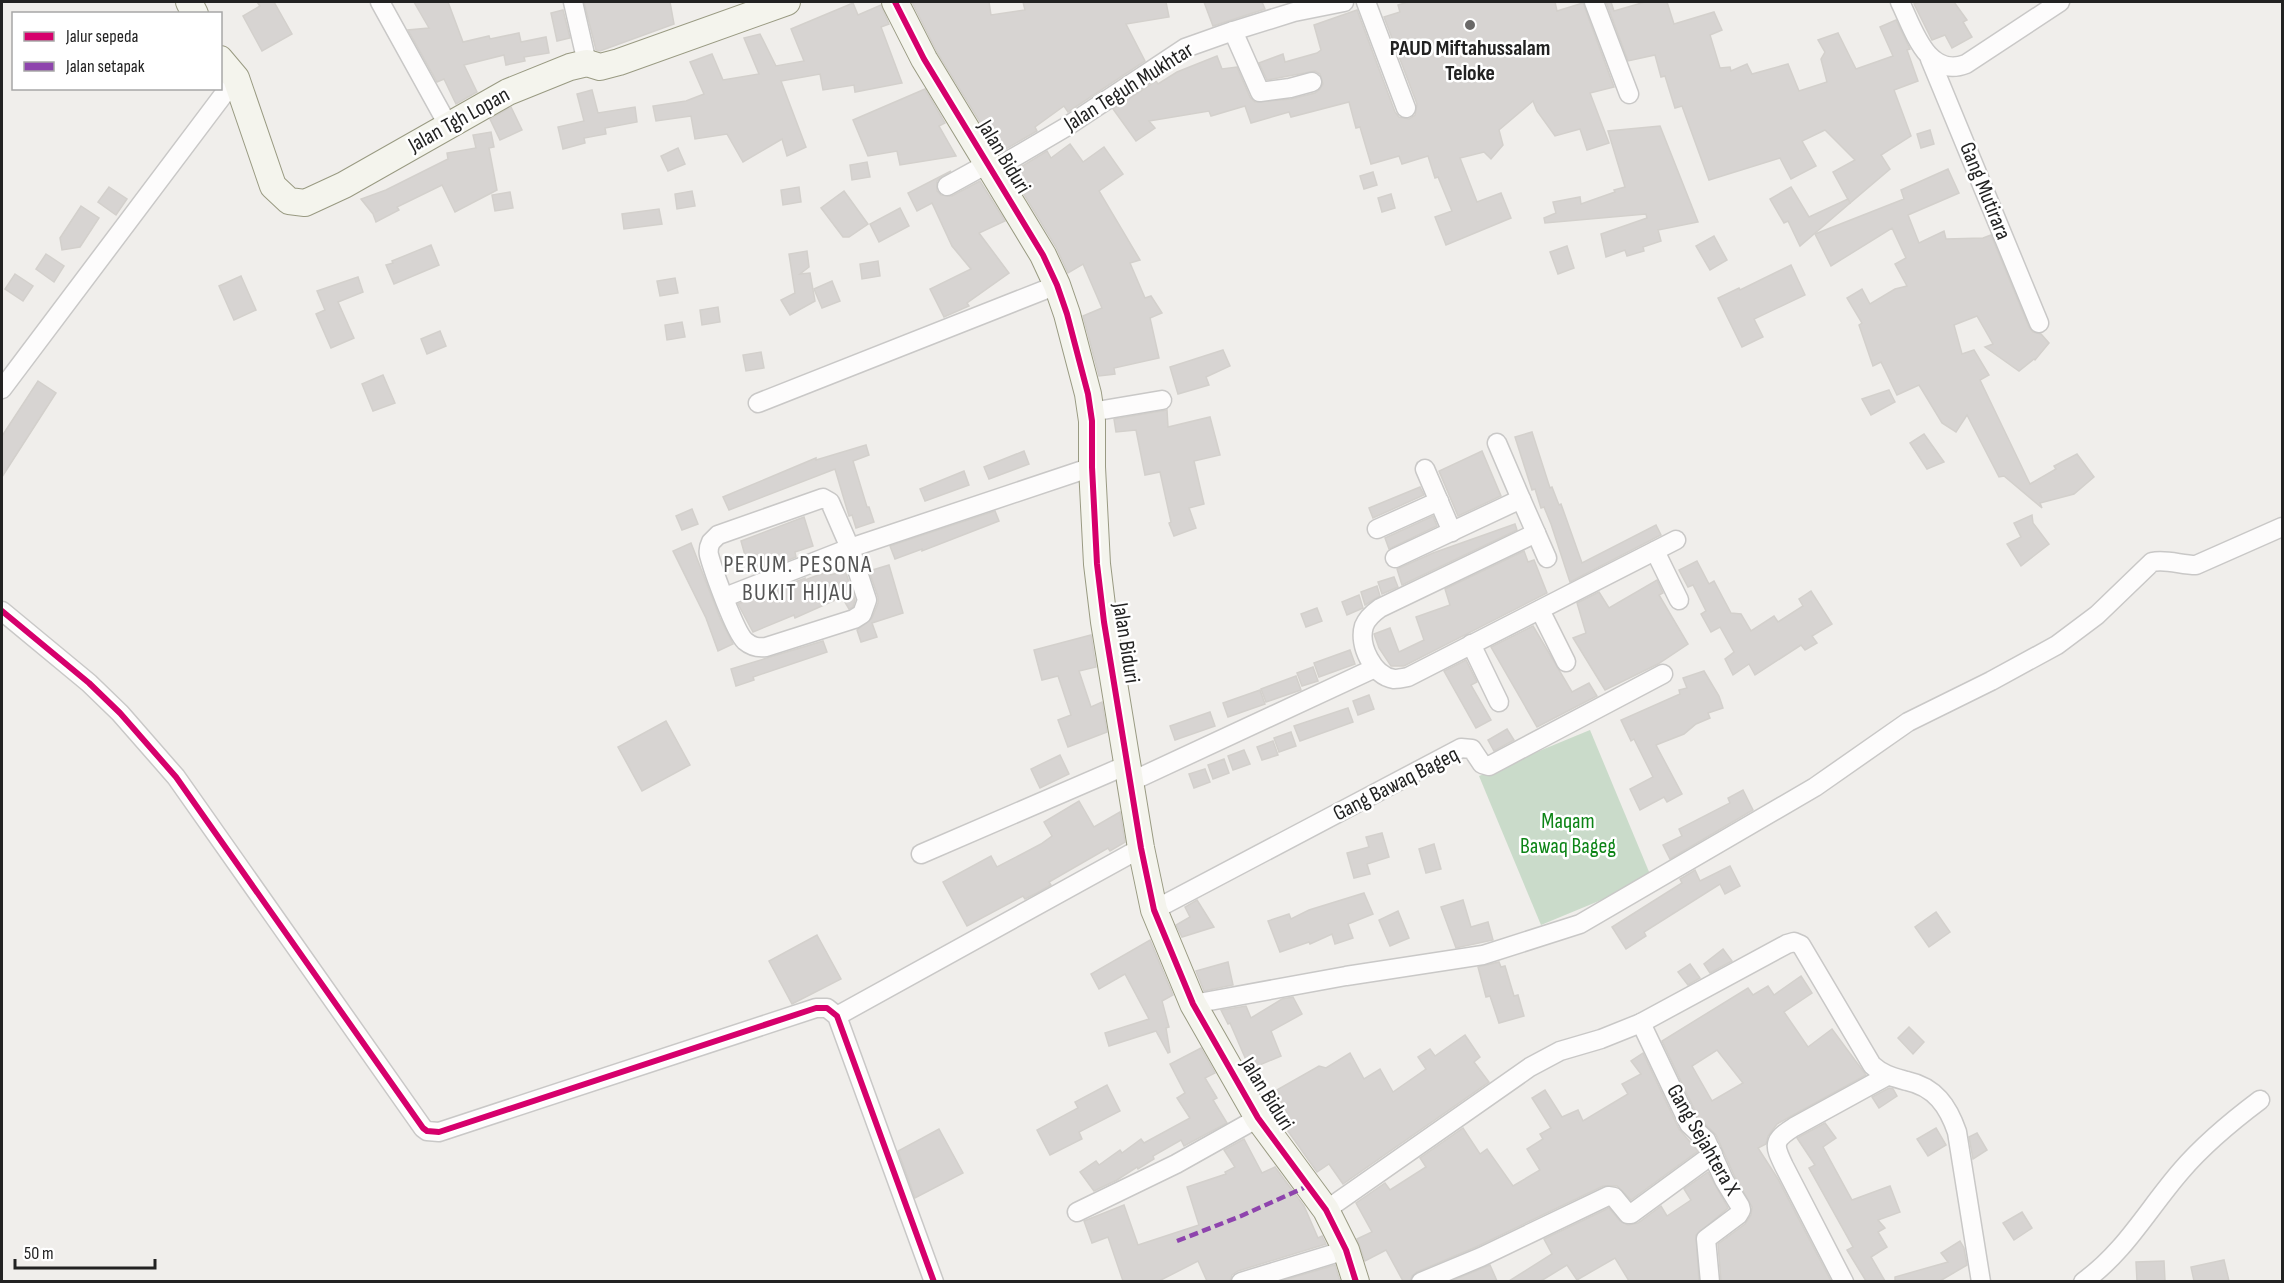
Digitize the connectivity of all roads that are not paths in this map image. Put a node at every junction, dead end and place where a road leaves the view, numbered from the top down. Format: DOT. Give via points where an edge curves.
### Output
graph roads {
  1 [pos="380,2"];
  2 [pos="573,2"];
  3 [pos="787,2"];
  4 [pos="896,2"];
  5 [pos="1344,2"];
  6 [pos="1366,2"];
  7 [pos="1594,2"];
  8 [pos="1900,2"];
  9 [pos="2060,2"];
  10 [pos="1233,31"];
  11 [pos="1930,59"];
  12 [pos="587,63"];
  13 [pos="228,68"];
  14 [pos="1312,82"];
  15 [pos="213,90"];
  16 [pos="1629,94"];
  17 [pos="1406,108"];
  18 [pos="448,125"];
  19 [pos="989,168"];
  20 [pos="947,186"];
  21 [pos="1057,285"];
  22 [pos="2039,323"];
  23 [pos="2,389"];
  24 [pos="1162,400"];
  25 [pos="758,403"];
  26 [pos="1091,412"];
  27 [pos="1497,443"];
  28 [pos="1092,467"];
  29 [pos="1425,469"];
  30 [pos="1521,499"];
  31 [pos="1438,501"];
  32 [pos="2283,527"];
  33 [pos="1377,529"];
  34 [pos="1452,532"];
  35 [pos="1536,533"];
  36 [pos="1676,540"];
  37 [pos="850,548"];
  38 [pos="1655,551"];
  39 [pos="1395,558"];
  40 [pos="1547,558"];
  41 [pos="725,597"];
  42 [pos="1679,600"];
  43 [pos="1540,610"];
  44 [pos="2,611"];
  45 [pos="1471,644"];
  46 [pos="1566,663"];
  47 [pos="1375,668"];
  48 [pos="1663,674"];
  49 [pos="1499,702"];
  50 [pos="1129,774"];
  51 [pos="1141,848"];
  52 [pos="921,854"];
  53 [pos="1154,910"];
  54 [pos="1193,1004"];
  55 [pos="837,1016"];
  56 [pos="1641,1023"];
  57 [pos="1887,1076"];
  58 [pos="2260,1100"];
  59 [pos="1258,1118"];
  60 [pos="1713,1154"];
  61 [pos="1326,1210"];
  62 [pos="1077,1212"];
  63 [pos="1346,1250"];
  64 [pos="934,1281"];
  65 [pos="1241,1281"];
  66 [pos="1356,1281"];
  67 [pos="1421,1281"];
  68 [pos="1710,1281"];
  69 [pos="1844,1281"];
  70 [pos="1981,1281"];
  71 [pos="2083,1281"];
  1 -- 18 [label="street"];
  2 -- 12 [label="street"];
  3 -- 12 [label="street, Jalan Tgh Lopan" via="619,62 600,67"];
  4 -- 19 [label="street, Jalan Biduri" via="924,59"];
  5 -- 10 [label="street, Jalan Teguh Mukhtar"];
  6 -- 17 [label="street"];
  7 -- 16 [label="street"];
  8 -- 11 [label="street"];
  9 -- 11 [label="street" via="1966,64 1950,67"];
  10 -- 14 [label="street" via="1260,92"];
  10 -- 19 [label="street, Jalan Teguh Mukhtar" via="1185,48 1066,127"];
  11 -- 22 [label="street, Gang Mutirara"];
  12 -- 18 [label="street, Jalan Tgh Lopan" via="508,92"];
  13 -- 18 [label="street, Jalan Tgh Lopan" via="273,186 289,201 315,200"];
  15 -- 23 [label="street"];
  19 -- 20 [label="street, Jalan Teguh Mukhtar"];
  19 -- 21 [label="street, Jalan Biduri"];
  21 -- 25 [label="street"];
  21 -- 26 [label="street, Jalan Biduri"];
  24 -- 26 [label="street"];
  26 -- 28 [label="street, Jalan Biduri"];
  27 -- 30 [label="street"];
  28 -- 37 [label="street"];
  28 -- 50 [label="street, Jalan Biduri" via="1097,564"];
  29 -- 31 [label="street"];
  30 -- 34 [label="street"];
  30 -- 35 [label="street"];
  31 -- 33 [label="street"];
  31 -- 34 [label="street"];
  32 -- 54 [label="street" via="2196,565 2152,562 2097,615 2057,645 1908,722 1815,787 1580,924 1483,955"];
  34 -- 39 [label="street"];
  35 -- 40 [label="street"];
  35 -- 47 [label="street" via="1371,615 1365,624 1363,644"];
  36 -- 38 [label="street"];
  37 -- 41 [label="street"];
  37 -- 41 [label="street" via="830,502 824,498 718,535 711,542 709,554"];
  37 -- 41 [label="street" via="867,600 862,614 854,619 759,648 743,640"];
  38 -- 42 [label="street"];
  38 -- 43 [label="street"];
  43 -- 45 [label="street"];
  43 -- 46 [label="street"];
  44 -- 55 [label="street" via="89,683 176,777 427,1131 439,1132 816,1008 827,1008"];
  45 -- 47 [label="street" via="1408,677 1390,678"];
  45 -- 49 [label="street"];
  47 -- 50 [label="street"];
  48 -- 53 [label="street, Gang Bawaq Bageq" via="1489,766 1482,764 1472,749 1461,748"];
  50 -- 51 [label="street, Jalan Biduri"];
  50 -- 52 [label="street"];
  51 -- 53 [label="street, Jalan Biduri"];
  51 -- 55 [label="street"];
  53 -- 54 [label="street, Jalan Biduri"];
  54 -- 59 [label="street, Jalan Biduri"];
  55 -- 64 [label="street"];
  56 -- 57 [label="street" via="1794,942 1801,945 1872,1065"];
  56 -- 60 [label="street, Gang Sejahtera X" via="1689,1124 1706,1140"];
  56 -- 61 [label="street" via="1560,1051 1530,1067"];
  57 -- 69 [label="street" via="1794,1127 1776,1144"];
  57 -- 70 [label="street" via="1929,1090 1951,1114 1958,1132"];
  58 -- 71 [label="street" via="2200,1150 2123,1246"];
  59 -- 61 [label="street, Jalan Biduri"];
  59 -- 62 [label="street" via="1176,1164"];
  60 -- 67 [label="street" via="1631,1214 1608,1196"];
  60 -- 68 [label="street, Gang Sejahtera X" via="1741,1210 1706,1239"];
  61 -- 63 [label="street, Jalan Biduri"];
  63 -- 65 [label="street"];
  63 -- 66 [label="street, Jalan Biduri"];
}
